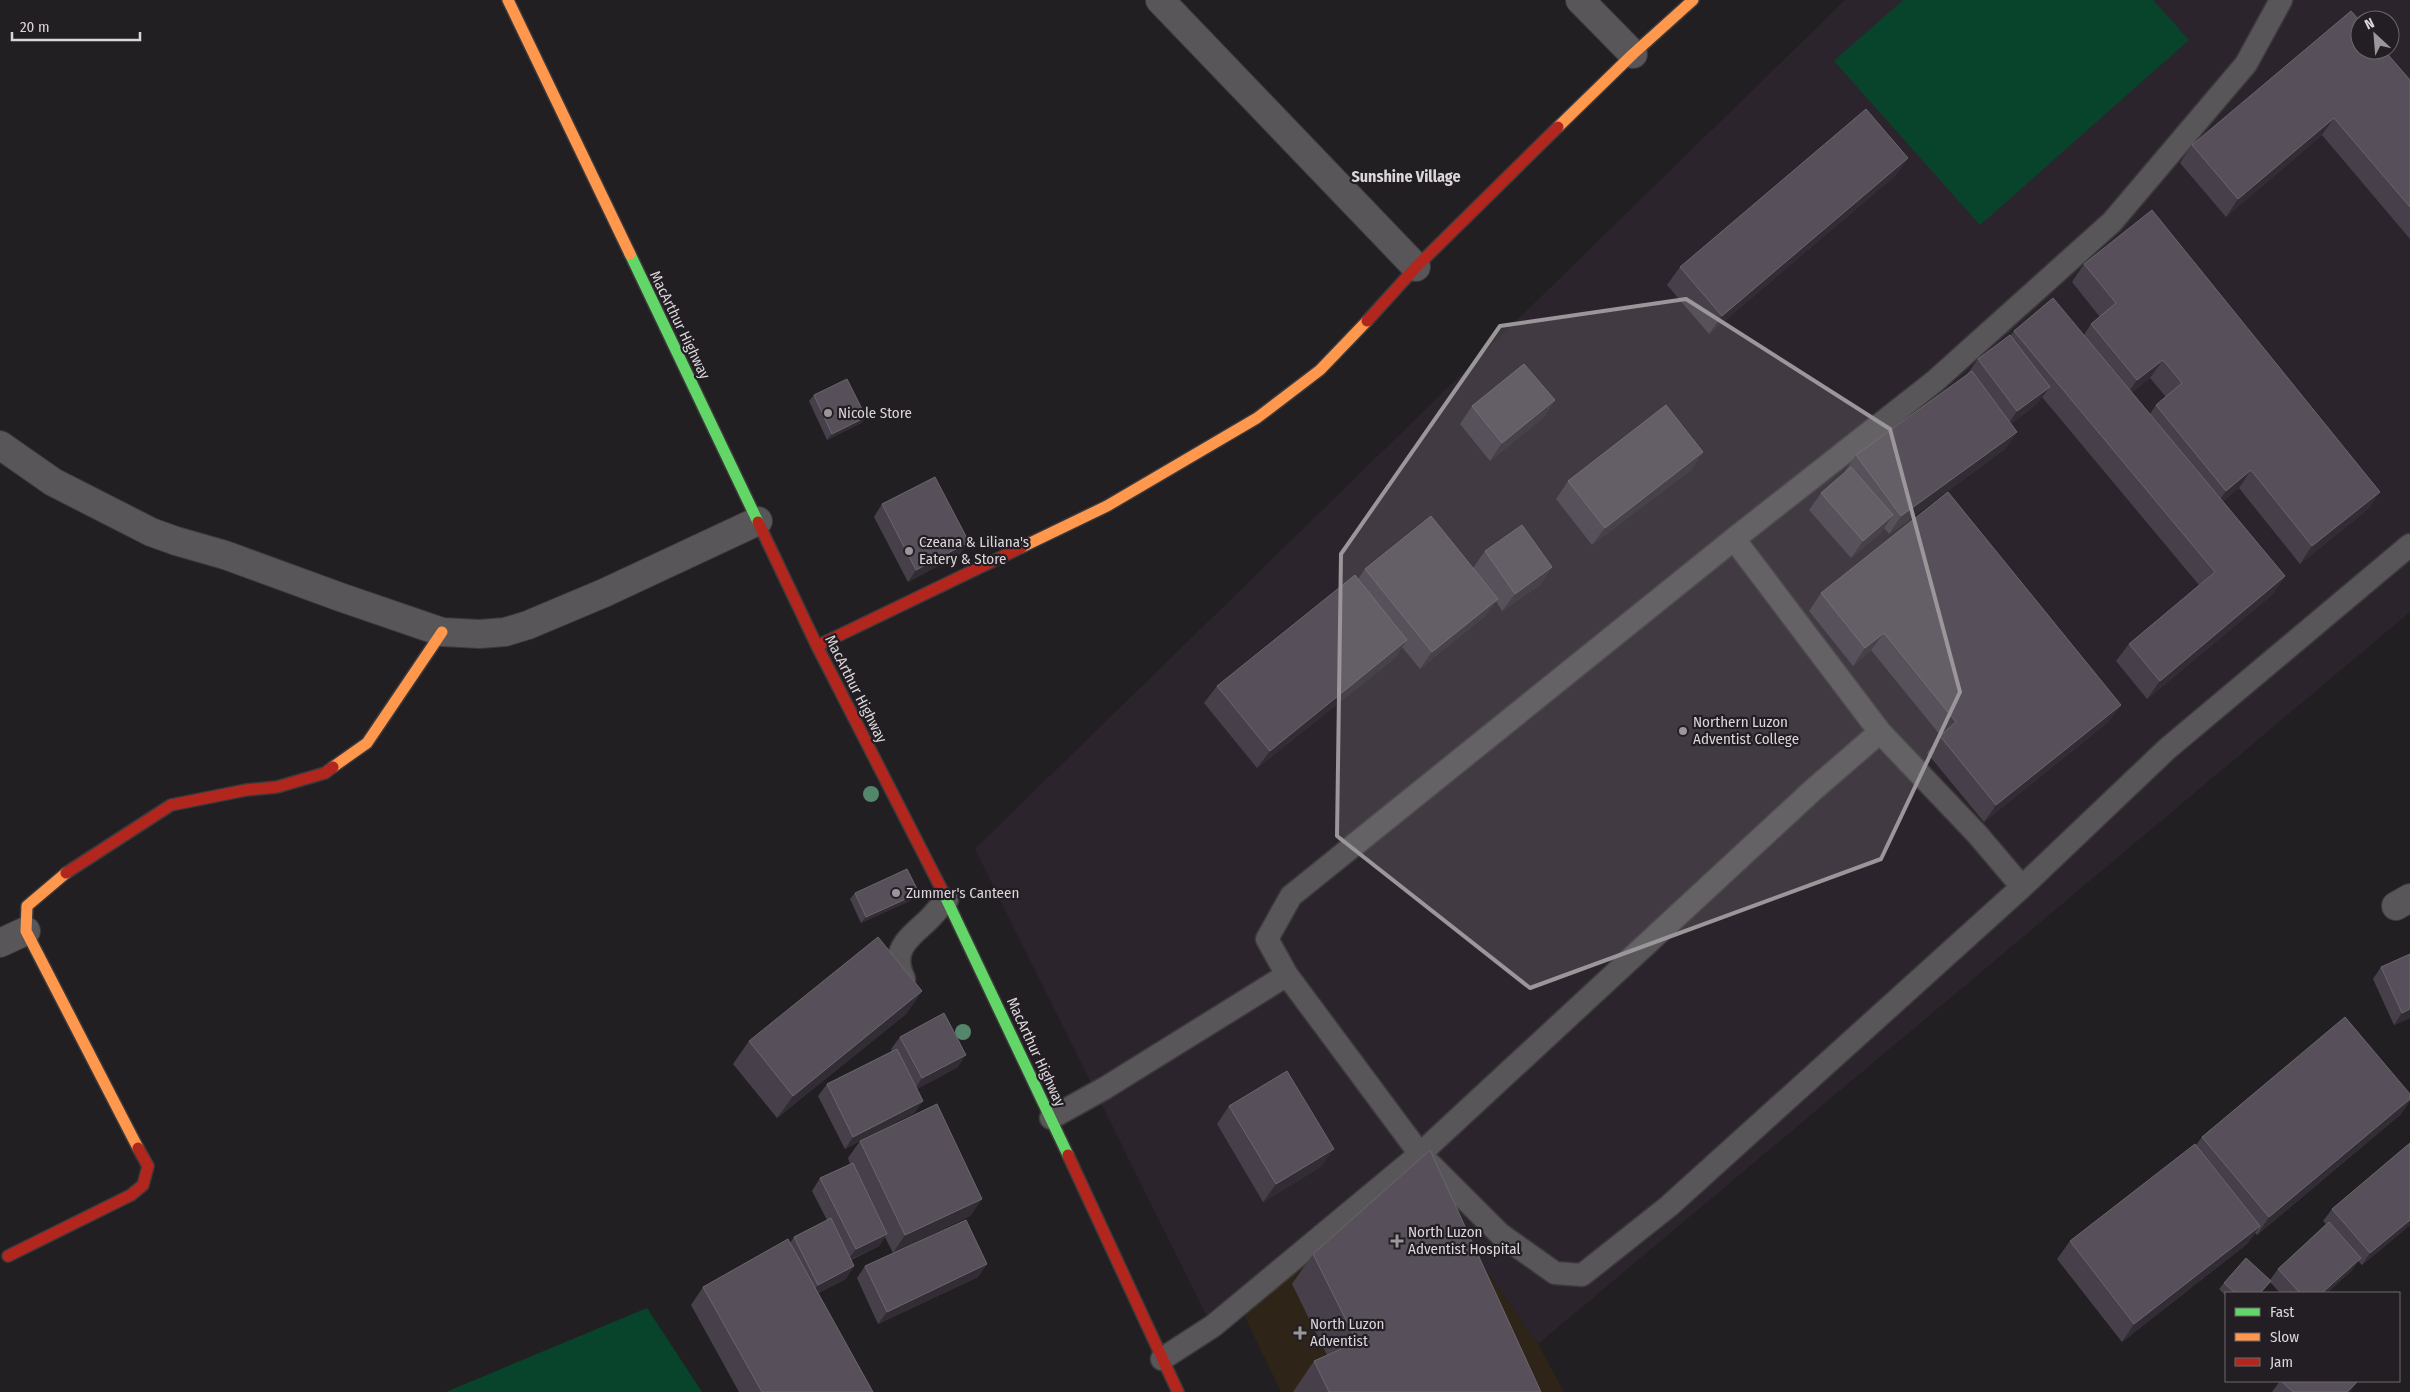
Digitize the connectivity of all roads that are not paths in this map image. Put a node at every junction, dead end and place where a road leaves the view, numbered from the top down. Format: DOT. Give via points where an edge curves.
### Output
graph roads {
  1 [pos="508,0"];
  2 [pos="1160,0"];
  3 [pos="1580,0"];
  4 [pos="1693,0"];
  5 [pos="2281,0"];
  6 [pos="1633,54"];
  7 [pos="1416,267"];
  8 [pos="0,445"];
  9 [pos="758,522"];
  10 [pos="1734,539"];
  11 [pos="2410,545"];
  12 [pos="442,632"];
  13 [pos="817,646"];
  14 [pos="1880,732"];
  15 [pos="2022,887"];
  16 [pos="947,900"];
  17 [pos="26,931"];
  18 [pos="0,943"];
  19 [pos="1287,975"];
  20 [pos="904,979"];
  21 [pos="1051,1118"];
  22 [pos="1420,1154"];
  23 [pos="8,1256"];
  24 [pos="1162,1359"];
  25 [pos="1178,1392"];
  1 -- 9 [label="main road, MacArthur Highway"];
  2 -- 7 [label="street"];
  3 -- 6 [label="street"];
  4 -- 6 [label="main road"];
  5 -- 10 [label="lane" via="2246,64 2112,222 1935,381"];
  6 -- 7 [label="main road"];
  7 -- 13 [label="main road" via="1320,370 1257,418 1107,506"];
  8 -- 12 [label="street" via="54,482 151,532 225,554"];
  9 -- 12 [label="street" via="528,625 505,632"];
  9 -- 13 [label="main road, MacArthur Highway"];
  10 -- 14 [label="lane"];
  10 -- 19 [label="lane" via="1291,896 1267,939"];
  11 -- 15 [label="lane" via="2167,749"];
  12 -- 17 [label="main road" via="367,744 325,773 278,787 171,805 62,875 27,906"];
  13 -- 16 [label="main road, MacArthur Highway"];
  14 -- 15 [label="lane" via="1977,834"];
  14 -- 22 [label="lane"];
  15 -- 22 [label="lane" via="1670,1206 1582,1275 1555,1273 1500,1234"];
  16 -- 20 [label="lane" via="901,948 898,967"];
  16 -- 21 [label="main road, MacArthur Highway"];
  17 -- 18 [label="street"];
  17 -- 23 [label="main road" via="148,1166 143,1185 131,1195"];
  19 -- 21 [label="lane"];
  19 -- 22 [label="lane"];
  21 -- 24 [label="main road, MacArthur Highway"];
  22 -- 24 [label="lane" via="1213,1326"];
  24 -- 25 [label="main road, MacArthur Highway"];
}
